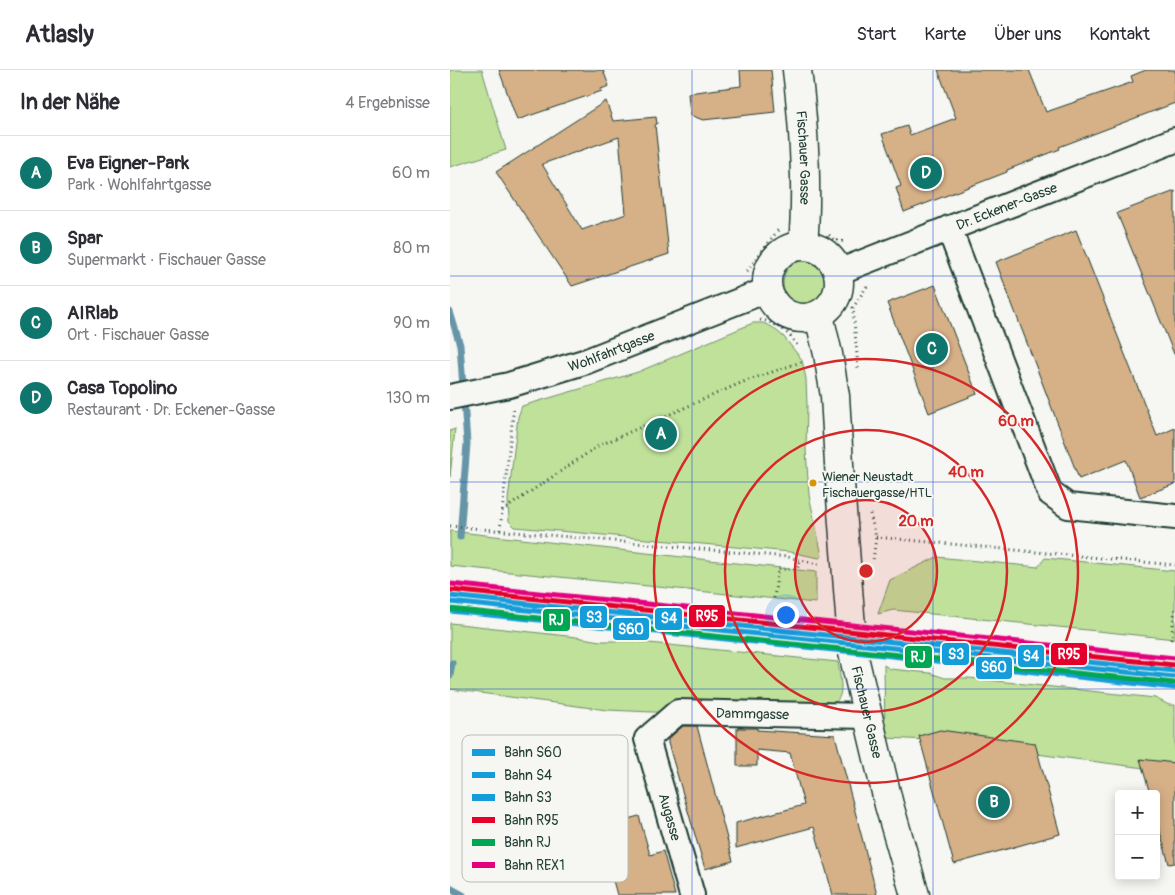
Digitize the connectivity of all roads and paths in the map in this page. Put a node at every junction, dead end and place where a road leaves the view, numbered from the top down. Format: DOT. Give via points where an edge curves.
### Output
graph roads {
  1 [pos="798,70"];
  2 [pos="1175,140"];
  3 [pos="949,228"];
  4 [pos="803,245"];
  5 [pos="838,272"];
  6 [pos="756,295"];
  7 [pos="819,316"];
  8 [pos="509,385"];
  9 [pos="453,396"];
  10 [pos="502,511"];
  11 [pos="870,517"];
  12 [pos="1175,517"];
  13 [pos="450,526"];
  14 [pos="500,530"];
  15 [pos="800,561"];
  16 [pos="1175,565"];
  17 [pos="826,566"];
  18 [pos="774,598"];
  19 [pos="1175,609"];
  20 [pos="1171,640"];
  21 [pos="868,716"];
  22 [pos="647,739"];
  23 [pos="692,895"];
  24 [pos="915,895"];
  1 -- 4 [label="main road, Fischauer Gasse" via="806,182"];
  2 -- 3 [label="street, Dr. Eckener-Gasse"];
  3 -- 5 [label="street, Dr. Eckener-Gasse"];
  3 -- 12 [label="street" via="1050,493 1068,506"];
  4 -- 5 [label="main road" via="823,252"];
  4 -- 6 [label="main road" via="782,251 775,258"];
  5 -- 7 [label="main road" via="837,295"];
  6 -- 7 [label="main road" via="772,301 793,317"];
  6 -- 8 [label="street, Wohlfahrtgasse" via="587,361"];
  6 -- 10 [label="path" via="753,321 762,320 780,326 792,337 807,360 743,382 598,446"];
  7 -- 21 [label="main road, Fischauer Gasse" via="835,396 853,652"];
  8 -- 9 [label="street, Wohlfahrtgasse"];
  8 -- 10 [label="path" via="514,404"];
  10 -- 14 [label="path"];
  11 -- 16 [label="path" via="876,537"];
  13 -- 14 [label="path"];
  14 -- 15 [label="path" via="788,557"];
  15 -- 17 [label="path"];
  15 -- 18 [label="path" via="797,569 778,569"];
  19 -- 20 [label="path"];
  21 -- 22 [label="street, Dammgasse" via="678,712"];
  21 -- 24 [label="main road, Fischauer Gasse"];
  22 -- 23 [label="street, Augasse"];
}
